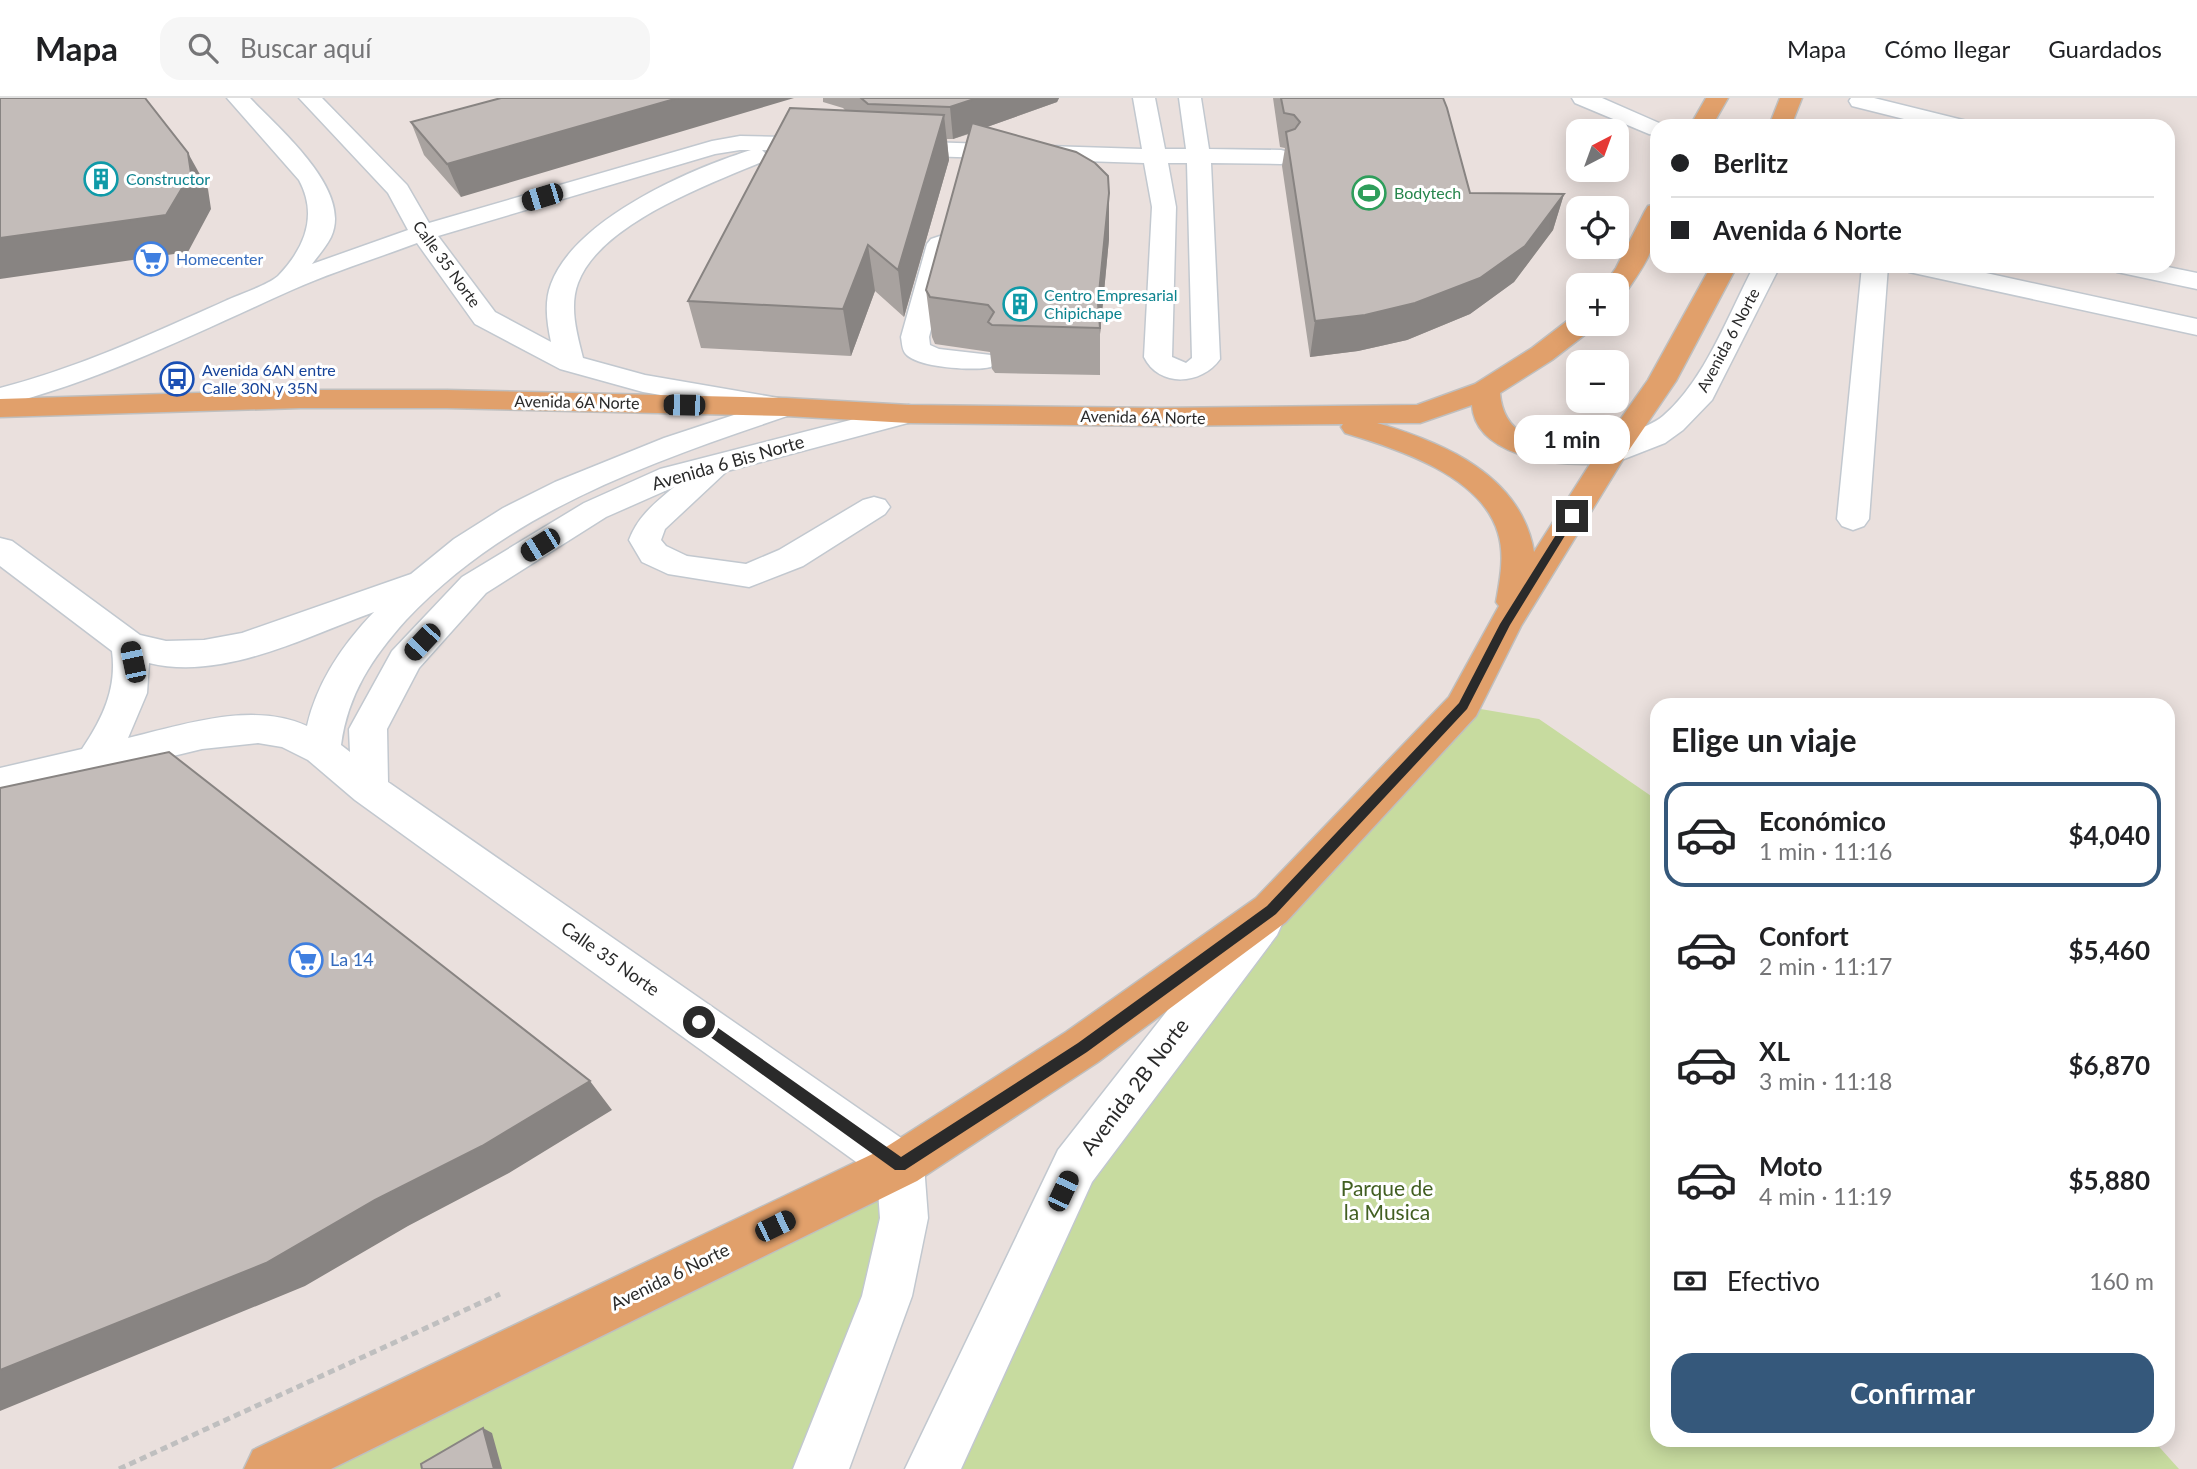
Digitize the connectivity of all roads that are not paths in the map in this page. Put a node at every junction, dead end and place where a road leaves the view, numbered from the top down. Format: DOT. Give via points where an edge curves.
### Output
graph roads {
  1 [pos="238,98"];
  2 [pos="310,98"];
  3 [pos="1190,98"];
  4 [pos="1583,98"];
  5 [pos="1717,98"];
  6 [pos="1791,98"];
  7 [pos="1145,100"];
  8 [pos="1858,106"];
  9 [pos="1705,119"];
  10 [pos="1783,119"];
  11 [pos="1924,119"];
  12 [pos="1650,126"];
  13 [pos="788,143"];
  14 [pos="853,146"];
  15 [pos="878,147"];
  16 [pos="965,151"];
  17 [pos="1199,152"];
  18 [pos="1280,152"];
  19 [pos="1054,155"];
  20 [pos="1155,156"];
  21 [pos="958,178"];
  22 [pos="1164,207"];
  23 [pos="947,218"];
  24 [pos="1650,226"];
  25 [pos="422,233"];
  26 [pos="1626,273"];
  27 [pos="1720,273"];
  28 [pos="1763,273"];
  29 [pos="1874,273"];
  30 [pos="1950,273"];
  31 [pos="2159,273"];
  32 [pos="2197,281"];
  33 [pos="286,283"];
  34 [pos="2197,327"];
  35 [pos="1566,336"];
  36 [pos="981,361"];
  37 [pos="570,363"];
  38 [pos="1485,390"];
  39 [pos="0,397"];
  40 [pos="786,407"];
  41 [pos="0,408"];
  42 [pos="909,414"];
  43 [pos="1321,416"];
  44 [pos="1612,452"];
  45 [pos="722,462"];
  46 [pos="874,507"];
  47 [pos="1853,519"];
  48 [pos="0,549"];
  49 [pos="422,582"];
  50 [pos="1505,624"];
  51 [pos="129,645"];
  52 [pos="321,750"];
  53 [pos="93,763"];
  54 [pos="0,783"];
  55 [pos="369,789"];
  56 [pos="1271,910"];
  57 [pos="900,1165"];
  58 [pos="272,1469"];
  59 [pos="821,1469"];
  60 [pos="933,1469"];
  1 -- 33 [label="street" via="309,177 319,195 319,236"];
  2 -- 25 [label="street, Calle 35 Norte" via="398,190"];
  3 -- 17 [label="street"];
  4 -- 12 [label="street"];
  5 -- 9 [label="main road"];
  6 -- 10 [label="main road"];
  7 -- 19 [label="street" via="1122,126 1090,146"];
  7 -- 20 [label="street"];
  8 -- 11 [label="street"];
  13 -- 14 [label="street"];
  13 -- 25 [label="street" via="740,143 700,151"];
  13 -- 37 [label="street" via="667,194 623,218 586,250 564,283 560,326"];
  15 -- 16 [label="street"];
  16 -- 19 [label="street"];
  16 -- 21 [label="street"];
  17 -- 18 [label="street"];
  17 -- 20 [label="street"];
  17 -- 22 [label="street" via="1206,359 1189,372 1173,371 1158,357"];
  19 -- 20 [label="street"];
  19 -- 22 [label="street" via="1126,182"];
  20 -- 22 [label="street"];
  23 -- 36 [label="street" via="915,337 917,350 934,357"];
  24 -- 26 [label="main road"];
  25 -- 33 [label="street"];
  25 -- 37 [label="street, Calle 35 Norte" via="485,318"];
  27 -- 44 [label="main road, Avenida 6 Norte" via="1662,381"];
  28 -- 44 [label="street, Avenida 6 Norte" via="1702,394 1654,436"];
  29 -- 47 [label="street"];
  30 -- 34 [label="street"];
  31 -- 32 [label="street"];
  33 -- 39 [label="street" via="116,360"];
  35 -- 38 [label="main road"];
  37 -- 40 [label="street, Calle 35 Norte" via="643,383"];
  38 -- 43 [label="main road" via="1420,414"];
  38 -- 44 [label="main road" via="1483,405 1491,421 1531,449 1559,456"];
  40 -- 41 [label="main road, Avenida 6A Norte" via="300,399"];
  40 -- 42 [label="main road, Avenida 6A Norte"];
  40 -- 49 [label="street, Avenida 6 Bis Norte" via="572,486 493,528"];
  42 -- 43 [label="main road, Avenida 6A Norte"];
  42 -- 45 [label="street, Avenida 6 Bis Norte"];
  43 -- 50 [label="main road" via="1433,452 1494,498 1516,536 1520,556 1519,577"];
  44 -- 50 [label="main road, Avenida 6 Norte"];
  45 -- 46 [label="street" via="651,524 645,540 654,554 680,566 748,576 792,558"];
  45 -- 55 [label="street, Avenida 6 Bis Norte" via="671,476 595,510 474,585 405,660 369,729"];
  48 -- 51 [label="street"];
  49 -- 51 [label="street, Avenida 6 Bis Norte" via="223,650 166,654"];
  49 -- 52 [label="street, Avenida 6 Bis Norte" via="347,671 326,715"];
  50 -- 56 [label="main road, Avenida 6 Norte" via="1463,706"];
  51 -- 53 [label="street" via="133,673 128,705"];
  52 -- 53 [label="street" via="290,734 232,730"];
  52 -- 55 [label="street, Calle 35 Norte"];
  53 -- 54 [label="street"];
  55 -- 57 [label="street, Calle 35 Norte"];
  56 -- 57 [label="main road, Avenida 6 Norte" via="1082,1047"];
  56 -- 60 [label="street, Avenida 2B Norte" via="1075,1166"];
  57 -- 58 [label="main road, Avenida 6 Norte"];
  57 -- 59 [label="street" via="904,1218 887,1296"];
}
